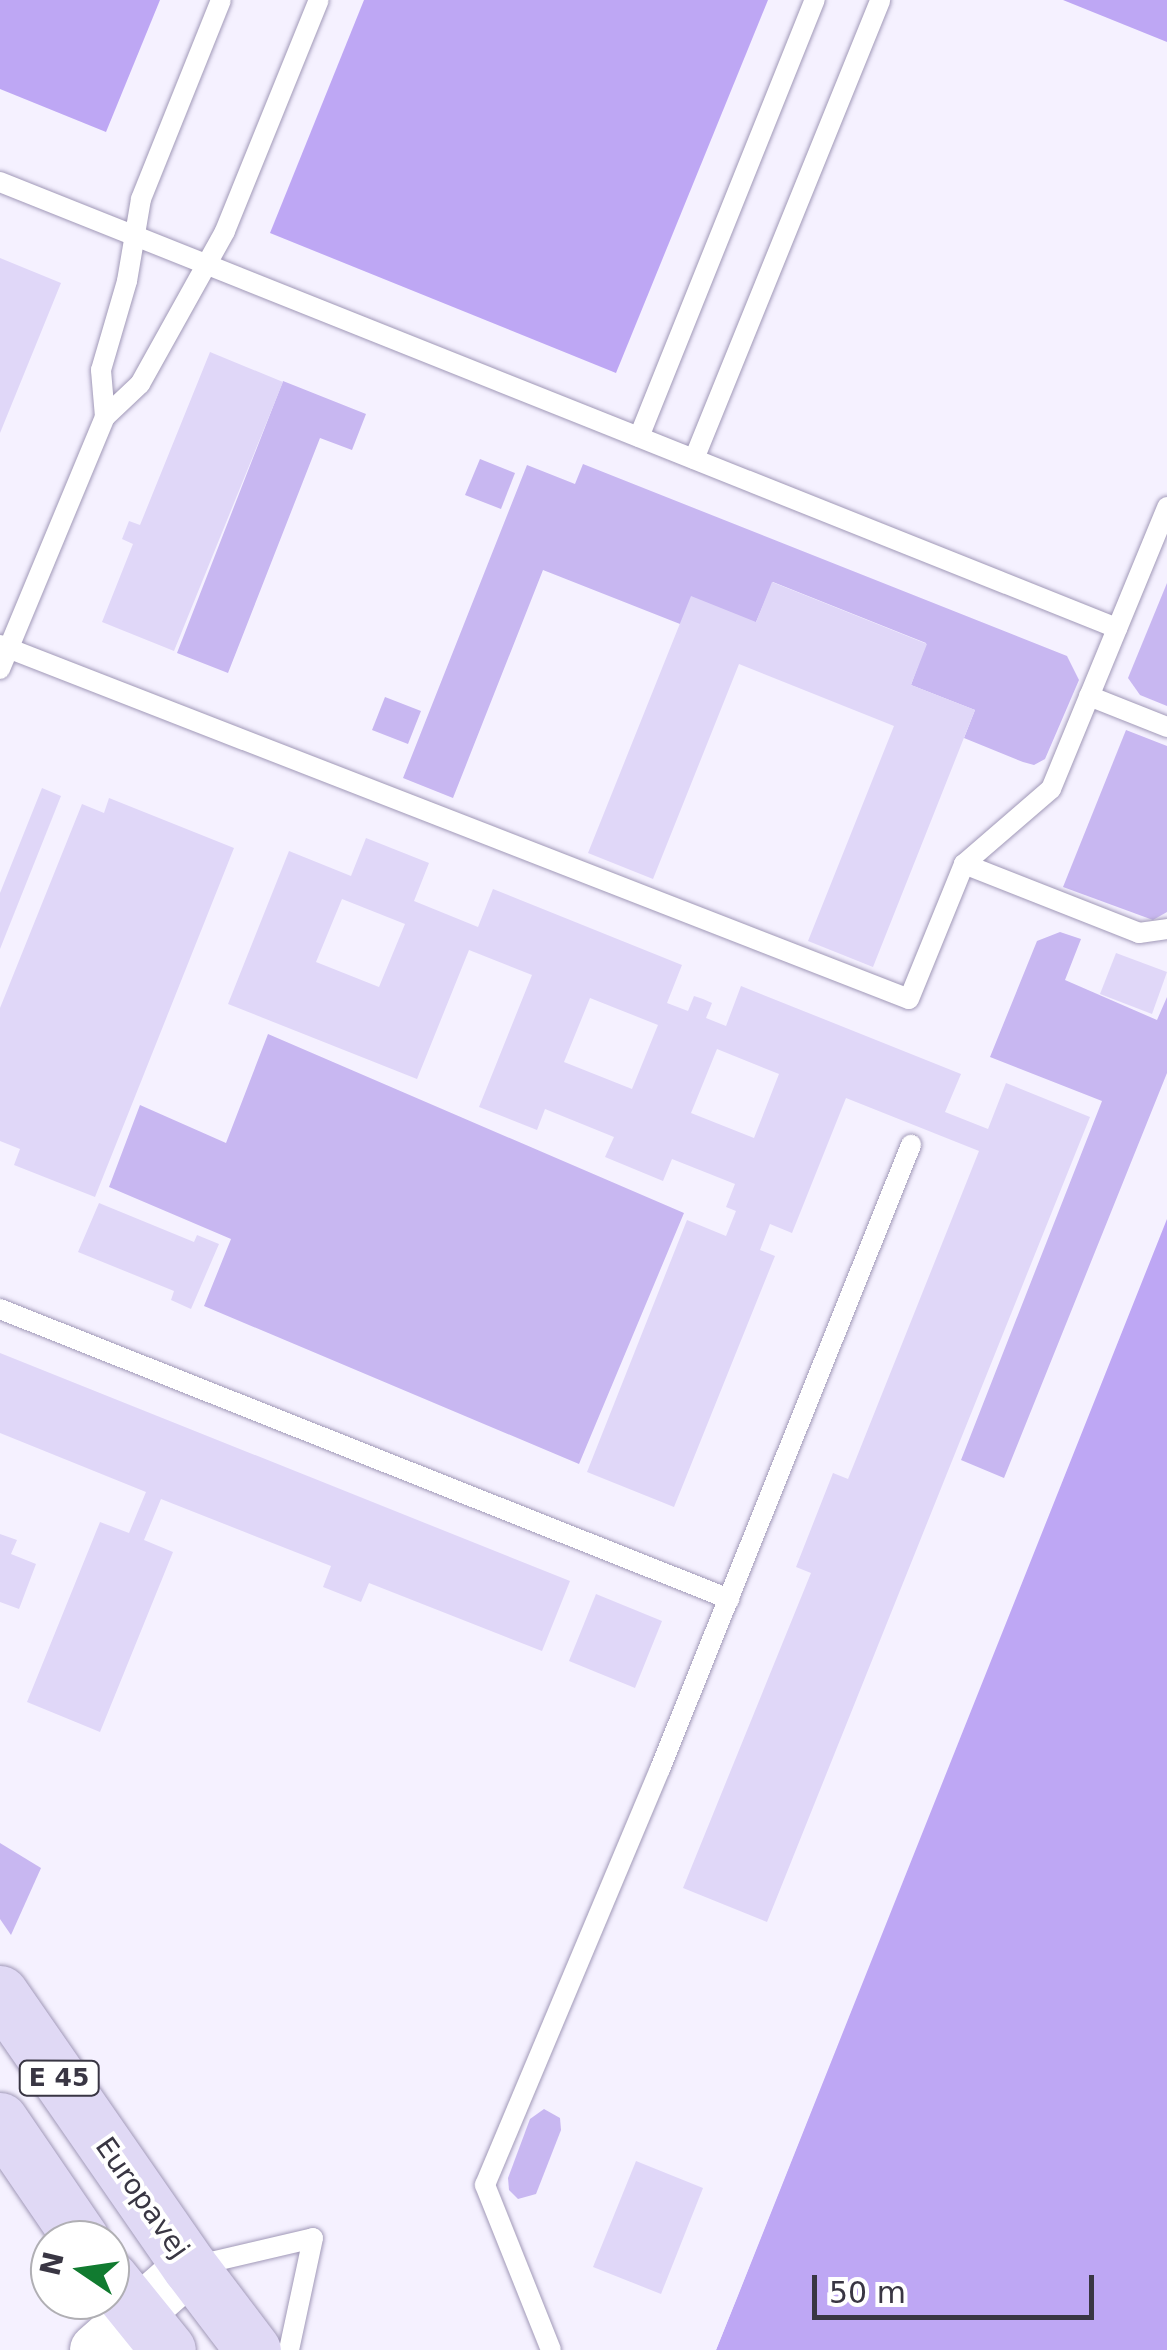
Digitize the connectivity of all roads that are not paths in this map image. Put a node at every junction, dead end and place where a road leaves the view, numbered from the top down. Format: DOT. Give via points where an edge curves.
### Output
graph roads {
  1 [pos="222,0"];
  2 [pos="319,0"];
  3 [pos="815,0"];
  4 [pos="880,0"];
  5 [pos="0,182"];
  6 [pos="134,236"];
  7 [pos="206,264"];
  8 [pos="105,416"];
  9 [pos="639,437"];
  10 [pos="694,459"];
  11 [pos="1167,507"];
  12 [pos="1117,628"];
  13 [pos="4,647"];
  14 [pos="0,670"];
  15 [pos="1089,696"];
  16 [pos="1167,727"];
  17 [pos="964,864"];
  18 [pos="1167,928"];
  19 [pos="910,1145"];
  20 [pos="0,1309"];
  21 [pos="729,1599"];
  22 [pos="0,1992"];
  23 [pos="0,2120"];
  24 [pos="68,2220"];
  25 [pos="190,2267"];
  26 [pos="138,2314"];
  27 [pos="96,2350"];
  28 [pos="254,2350"];
  29 [pos="290,2350"];
  30 [pos="551,2350"];
  1 -- 6 [label="lane" via="141,199"];
  2 -- 7 [label="lane" via="226,231"];
  3 -- 9 [label="lane"];
  4 -- 10 [label="lane"];
  5 -- 6 [label="lane"];
  6 -- 7 [label="lane"];
  6 -- 8 [label="lane" via="101,370"];
  7 -- 8 [label="lane" via="140,384"];
  7 -- 9 [label="lane"];
  8 -- 13 [label="lane"];
  9 -- 10 [label="lane"];
  10 -- 12 [label="lane"];
  11 -- 12 [label="lane"];
  12 -- 15 [label="lane"];
  13 -- 14 [label="lane"];
  13 -- 17 [label="lane" via="909,999"];
  15 -- 16 [label="lane"];
  15 -- 17 [label="lane" via="1052,789"];
  17 -- 18 [label="lane" via="1139,933"];
  19 -- 21 [label="lane"];
  20 -- 21 [label="lane"];
  21 -- 30 [label="lane" via="485,2185"];
  22 -- 25 [label="main road, Europavej / E 45"];
  23 -- 24 [label="main road, E 45"];
  25 -- 26 [label="street"];
  25 -- 28 [label="main road, Europavej / E 45"];
  25 -- 29 [label="lane" via="313,2238"];
  26 -- 27 [label="street"];
}
